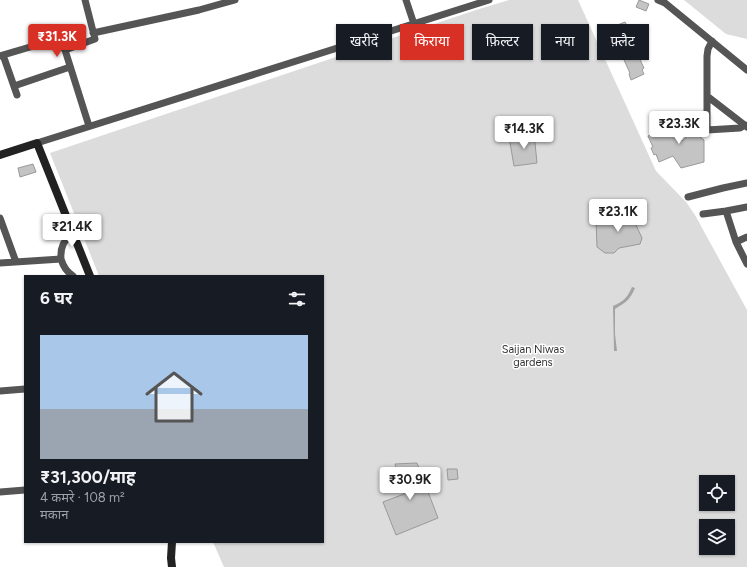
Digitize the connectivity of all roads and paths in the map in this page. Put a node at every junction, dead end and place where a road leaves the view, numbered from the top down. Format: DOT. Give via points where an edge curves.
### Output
graph roads {
  1 [pos="85,0"];
  2 [pos="235,0"];
  3 [pos="406,0"];
  4 [pos="489,0"];
  5 [pos="658,0"];
  6 [pos="473,2"];
  7 [pos="414,24"];
  8 [pos="400,28"];
  9 [pos="93,33"];
  10 [pos="712,41"];
  11 [pos="65,50"];
  12 [pos="2,55"];
  13 [pos="70,67"];
  14 [pos="747,70"];
  15 [pos="14,86"];
  16 [pos="17,95"];
  17 [pos="707,96"];
  18 [pos="89,126"];
  19 [pos="746,126"];
  20 [pos="37,143"];
  21 [pos="0,155"];
  22 [pos="747,184"];
  23 [pos="688,197"];
  24 [pos="747,207"];
  25 [pos="726,210"];
  26 [pos="703,214"];
  27 [pos="0,218"];
  28 [pos="73,233"];
  29 [pos="747,238"];
  30 [pos="736,242"];
  31 [pos="61,259"];
  32 [pos="16,262"];
  33 [pos="0,263"];
  34 [pos="747,264"];
  35 [pos="72,275"];
  36 [pos="90,275"];
  37 [pos="24,389"];
  38 [pos="0,391"];
  39 [pos="24,490"];
  40 [pos="0,492"];
  41 [pos="172,543"];
  42 [pos="170,567"];
  1 -- 9 [label="street"];
  2 -- 9 [label="street"];
  3 -- 7 [label="street"];
  4 -- 6 [label="street"];
  5 -- 10 [label="street"];
  6 -- 7 [label="street"];
  8 -- 18 [label="street"];
  9 -- 11 [label="street" via="95,39"];
  10 -- 14 [label="street"];
  10 -- 17 [label="street" via="707,56"];
  11 -- 12 [label="street" via="61,45 47,42"];
  11 -- 13 [label="street"];
  12 -- 15 [label="street"];
  13 -- 15 [label="street"];
  13 -- 18 [label="street"];
  15 -- 16 [label="street"];
  17 -- 19 [label="street"];
  17 -- 19 [label="street" via="707,130"];
  18 -- 20 [label="street"];
  20 -- 21 [label="main road"];
  20 -- 28 [label="main road"];
  22 -- 23 [label="street"];
  24 -- 25 [label="street"];
  25 -- 26 [label="street"];
  25 -- 30 [label="street"];
  27 -- 32 [label="street"];
  28 -- 31 [label="street" via="62,245"];
  28 -- 36 [label="main road"];
  29 -- 30 [label="street"];
  30 -- 34 [label="street"];
  31 -- 32 [label="street"];
  31 -- 35 [label="street"];
  32 -- 33 [label="street"];
  37 -- 38 [label="street"];
  39 -- 40 [label="street"];
  41 -- 42 [label="main road"];
}
